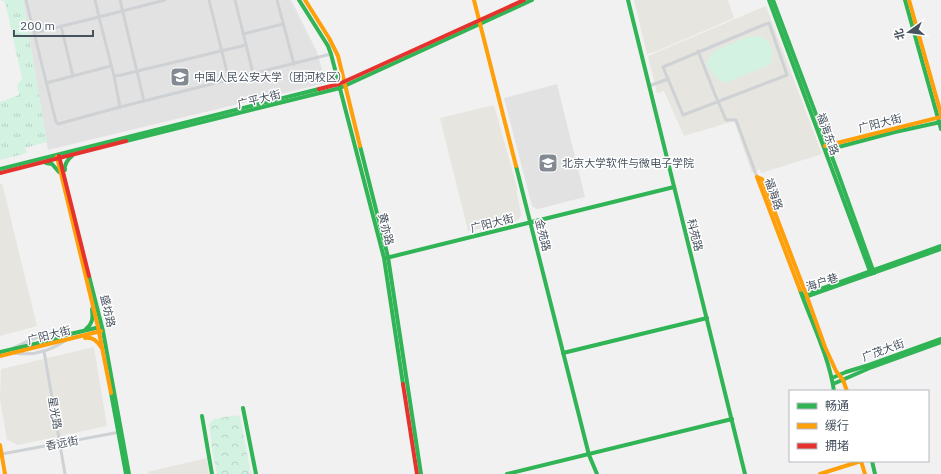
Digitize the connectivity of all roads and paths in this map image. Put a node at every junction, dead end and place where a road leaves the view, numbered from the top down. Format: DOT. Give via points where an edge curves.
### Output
graph roads {
  1 [pos="26,0"];
  2 [pos="94,0"];
  3 [pos="120,0"];
  4 [pos="166,0"];
  5 [pos="209,0"];
  6 [pos="235,0"];
  7 [pos="277,0"];
  8 [pos="299,0"];
  9 [pos="305,0"];
  10 [pos="474,0"];
  11 [pos="524,0"];
  12 [pos="532,0"];
  13 [pos="628,0"];
  14 [pos="770,0"];
  15 [pos="905,0"];
  16 [pos="909,0"];
  17 [pos="122,11"];
  18 [pos="99,17"];
  19 [pos="480,22"];
  20 [pos="283,24"];
  21 [pos="61,26"];
  22 [pos="34,33"];
  23 [pos="244,34"];
  24 [pos="784,40"];
  25 [pos="775,43"];
  26 [pos="246,45"];
  27 [pos="222,51"];
  28 [pos="698,52"];
  29 [pos="330,54"];
  30 [pos="294,64"];
  31 [pos="111,66"];
  32 [pos="137,72"];
  33 [pos="253,74"];
  34 [pos="73,76"];
  35 [pos="114,76"];
  36 [pos="668,79"];
  37 [pos="228,80"];
  38 [pos="46,83"];
  39 [pos="345,84"];
  40 [pos="340,86"];
  41 [pos="649,86"];
  42 [pos="144,101"];
  43 [pos="718,102"];
  44 [pos="120,107"];
  45 [pos="940,119"];
  46 [pos="941,129"];
  47 [pos="826,148"];
  48 [pos="78,154"];
  49 [pos="58,157"];
  50 [pos="38,164"];
  51 [pos="0,169"];
  52 [pos="0,173"];
  53 [pos="61,176"];
  54 [pos="757,177"];
  55 [pos="67,184"];
  56 [pos="674,187"];
  57 [pos="530,222"];
  58 [pos="941,246"];
  59 [pos="941,249"];
  60 [pos="386,258"];
  61 [pos="872,272"];
  62 [pos="805,296"];
  63 [pos="93,302"];
  64 [pos="707,318"];
  65 [pos="101,329"];
  66 [pos="80,332"];
  67 [pos="67,337"];
  68 [pos="75,338"];
  69 [pos="941,339"];
  70 [pos="941,342"];
  71 [pos="103,350"];
  72 [pos="44,351"];
  73 [pos="0,352"];
  74 [pos="12,352"];
  75 [pos="563,353"];
  76 [pos="0,356"];
  77 [pos="839,375"];
  78 [pos="832,378"];
  79 [pos="842,380"];
  80 [pos="833,384"];
  81 [pos="834,390"];
  82 [pos="847,390"];
  83 [pos="243,408"];
  84 [pos="202,416"];
  85 [pos="732,420"];
  86 [pos="120,432"];
  87 [pos="60,443"];
  88 [pos="0,445"];
  89 [pos="2,454"];
  90 [pos="589,455"];
  91 [pos="858,462"];
  92 [pos="861,462"];
  93 [pos="872,462"];
  94 [pos="5,474"];
  95 [pos="65,474"];
  96 [pos="126,474"];
  97 [pos="130,474"];
  98 [pos="212,474"];
  99 [pos="256,474"];
  100 [pos="417,474"];
  101 [pos="421,474"];
  102 [pos="507,474"];
  103 [pos="597,474"];
  104 [pos="746,474"];
  105 [pos="820,474"];
  106 [pos="865,474"];
  107 [pos="875,474"];
  1 -- 22 [label="street"];
  2 -- 18 [label="street"];
  3 -- 17 [label="street"];
  4 -- 17 [label="street"];
  5 -- 27 [label="street"];
  6 -- 23 [label="street"];
  7 -- 20 [label="street"];
  8 -- 29 [label="street, 黄亦路" via="325,41"];
  9 -- 39 [label="street, 黄亦路" via="334,47"];
  10 -- 19 [label="street, 金苑路"];
  11 -- 19 [label="street, 广平大街"];
  12 -- 19 [label="street, 广平大街"];
  13 -- 41 [label="street, 科苑路"];
  14 -- 24 [label="street, 福海东路"];
  14 -- 47 [label="street, 福海东路"];
  15 -- 45 [label="street"];
  16 -- 45 [label="street"];
  17 -- 18 [label="street"];
  17 -- 32 [label="street"];
  18 -- 21 [label="street"];
  18 -- 31 [label="street"];
  19 -- 39 [label="street, 广平大街"];
  19 -- 57 [label="street, 金苑路"];
  20 -- 23 [label="street"];
  20 -- 30 [label="street"];
  21 -- 22 [label="street"];
  21 -- 34 [label="street"];
  22 -- 38 [label="street"];
  23 -- 26 [label="street"];
  24 -- 25 [label="street"];
  24 -- 47 [label="street, 福海东路"];
  25 -- 28 [label="street" via="769,23"];
  25 -- 43 [label="street" via="786,75"];
  26 -- 27 [label="street"];
  26 -- 33 [label="street"];
  27 -- 32 [label="street"];
  27 -- 37 [label="street"];
  28 -- 36 [label="street" via="663,67"];
  28 -- 43 [label="street"];
  29 -- 30 [label="street"];
  29 -- 40 [label="street, 黄亦路"];
  30 -- 33 [label="street"];
  31 -- 34 [label="street"];
  31 -- 35 [label="street"];
  32 -- 35 [label="street"];
  32 -- 42 [label="street"];
  33 -- 37 [label="street"];
  34 -- 38 [label="street"];
  35 -- 44 [label="street"];
  36 -- 41 [label="street"];
  36 -- 43 [label="street" via="683,115"];
  37 -- 42 [label="street"];
  38 -- 44 [label="street" via="58,124"];
  39 -- 40 [label="street, 广平大街"];
  39 -- 60 [label="street, 黄亦路"];
  40 -- 48 [label="street, 广平大街"];
  40 -- 49 [label="street, 广平大街"];
  40 -- 60 [label="street, 黄亦路"];
  41 -- 56 [label="street, 科苑路"];
  42 -- 44 [label="street"];
  43 -- 54 [label="street" via="726,120 736,120"];
  45 -- 46 [label="street"];
  45 -- 47 [label="street, 广阳大街"];
  47 -- 61 [label="street, 福海东路"];
  48 -- 49 [label="street, 广平大街"];
  48 -- 55 [label="street" via="65,164"];
  49 -- 50 [label="street, 广平大街"];
  49 -- 51 [label="street, 广平大街"];
  49 -- 53 [label="street, 盛坊路"];
  49 -- 55 [label="street, 盛坊路"];
  50 -- 52 [label="street, 广平大街"];
  50 -- 53 [label="street" via="52,164"];
  53 -- 63 [label="street, 盛坊路"];
  54 -- 62 [label="street, 福海路"];
  55 -- 65 [label="street, 盛坊路"];
  56 -- 57 [label="street, 广阳大街"];
  56 -- 64 [label="street, 科苑路"];
  57 -- 60 [label="street, 广阳大街"];
  57 -- 75 [label="street, 金苑路"];
  58 -- 61 [label="street, 海户巷"];
  59 -- 61 [label="street, 海户巷"];
  60 -- 100 [label="street, 黄亦路"];
  60 -- 101 [label="street, 黄亦路"];
  61 -- 62 [label="street, 海户巷"];
  62 -- 77 [label="street, 福海路"];
  62 -- 78 [label="street, 福海路"];
  63 -- 65 [label="street, 盛坊路"];
  63 -- 66 [label="street" via="92,323"];
  64 -- 75 [label="street"];
  64 -- 85 [label="street, 科苑路"];
  65 -- 66 [label="street, 广阳大街"];
  65 -- 68 [label="street, 广阳大街"];
  65 -- 71 [label="street, 盛坊路"];
  65 -- 86 [label="street, 盛坊路"];
  66 -- 67 [label="street, 广阳大街"];
  67 -- 68 [label="street, 广阳大街"];
  67 -- 72 [label="street" via="54,348"];
  67 -- 74 [label="street, 广阳大街"];
  68 -- 71 [label="street" via="92,338"];
  69 -- 77 [label="street, 广茂大街"];
  70 -- 79 [label="street, 广茂大街"];
  71 -- 86 [label="street, 盛坊路"];
  72 -- 74 [label="street" via="32,354"];
  72 -- 87 [label="street, 星光路"];
  73 -- 74 [label="street, 广阳大街"];
  74 -- 76 [label="street, 广阳大街"];
  75 -- 90 [label="street, 金苑路"];
  77 -- 78 [label="street, 广茂大街"];
  77 -- 79 [label="street, 福海路"];
  78 -- 80 [label="street, 福海路"];
  79 -- 80 [label="street, 广茂大街"];
  79 -- 82 [label="street, 福海路"];
  80 -- 81 [label="street, 福海路"];
  83 -- 99 [label="street"];
  84 -- 98 [label="street"];
  85 -- 90 [label="street"];
  85 -- 104 [label="street, 科苑路"];
  86 -- 87 [label="street, 香远街"];
  86 -- 96 [label="street, 盛坊路"];
  86 -- 97 [label="street, 盛坊路"];
  87 -- 89 [label="street, 香远街"];
  87 -- 95 [label="street, 星光路"];
  88 -- 89 [label="street"];
  89 -- 94 [label="street"];
  90 -- 102 [label="street"];
  90 -- 103 [label="street, 金苑路"];
  91 -- 105 [label="street"];
  92 -- 106 [label="street"];
  93 -- 107 [label="street"];
}
